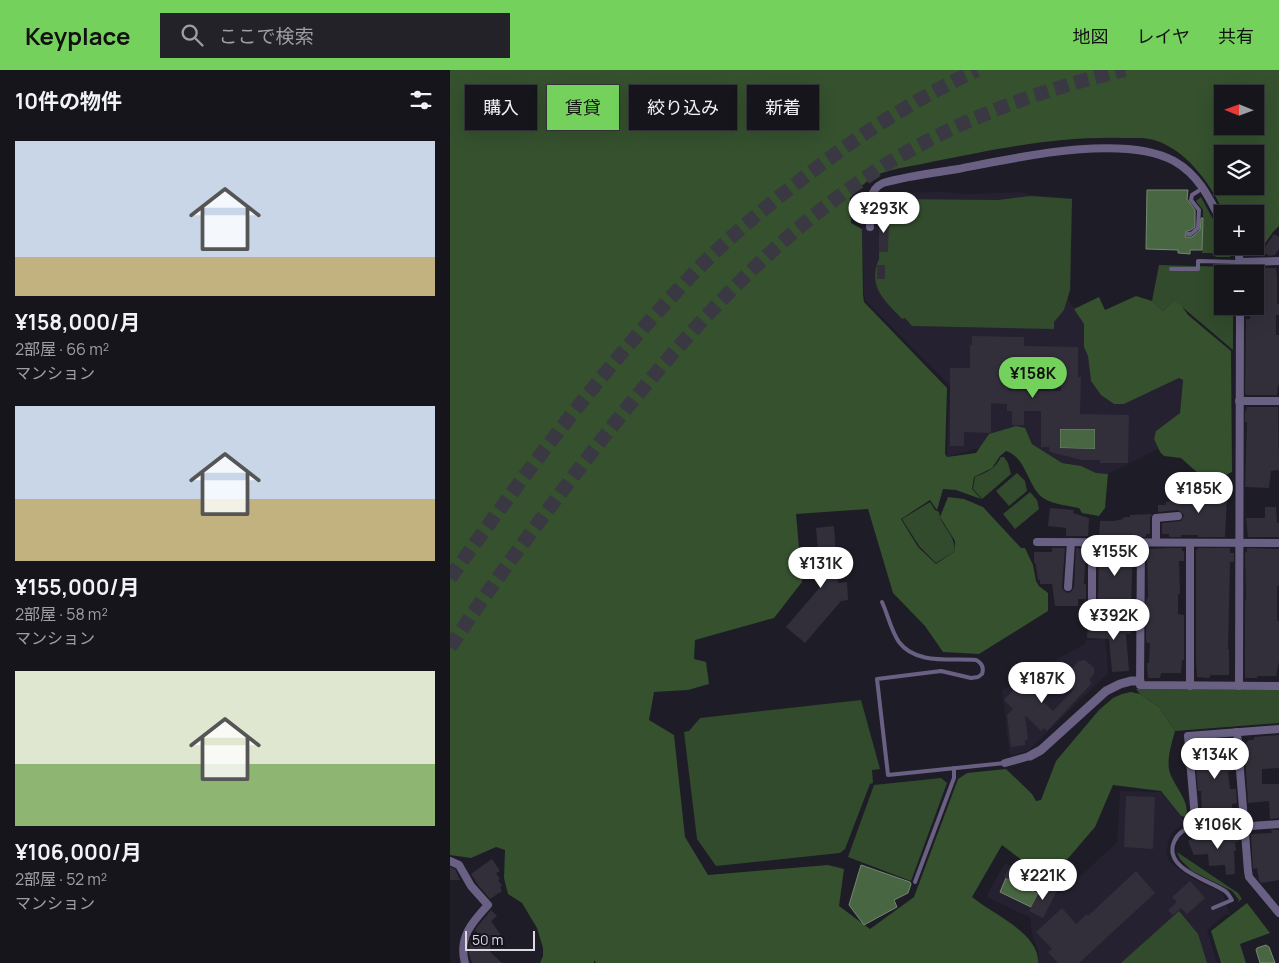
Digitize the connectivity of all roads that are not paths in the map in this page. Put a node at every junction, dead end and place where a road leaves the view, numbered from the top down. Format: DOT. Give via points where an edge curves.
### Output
graph roads {
  1 [pos="1203,188"];
  2 [pos="1214,208"];
  3 [pos="870,227"];
  4 [pos="1187,234"];
  5 [pos="1239,255"];
  6 [pos="1279,261"];
  7 [pos="1240,262"];
  8 [pos="1171,269"];
  9 [pos="1240,315"];
  10 [pos="1240,401"];
  11 [pos="1279,401"];
  12 [pos="1178,516"];
  13 [pos="1038,542"];
  14 [pos="1071,542"];
  15 [pos="1092,542"];
  16 [pos="1141,542"];
  17 [pos="1156,542"];
  18 [pos="1190,543"];
  19 [pos="1240,543"];
  20 [pos="1279,543"];
  21 [pos="1068,587"];
  22 [pos="882,602"];
  23 [pos="1141,612"];
  24 [pos="1140,681"];
  25 [pos="1190,686"];
  26 [pos="1239,686"];
  27 [pos="1279,686"];
  28 [pos="1279,729"];
  29 [pos="1237,732"];
  30 [pos="1030,756"];
  31 [pos="1005,763"];
  32 [pos="954,768"];
  33 [pos="1279,824"];
  34 [pos="1244,826"];
  35 [pos="1195,827"];
  36 [pos="450,861"];
  37 [pos="915,882"];
  38 [pos="1214,908"];
  39 [pos="1279,913"];
  40 [pos="465,963"];
  1 -- 2 [label="street"];
  1 -- 3 [label="street" via="1180,165 1149,151 1061,152 883,183 871,195"];
  1 -- 4 [label="lane" via="1191,200 1199,210 1198,228"];
  5 -- 7 [label="street"];
  6 -- 7 [label="street"];
  7 -- 8 [label="lane" via="1198,261 1198,268"];
  9 -- 10 [label="street"];
  10 -- 11 [label="street"];
  10 -- 19 [label="street"];
  12 -- 17 [label="street" via="1156,518"];
  13 -- 14 [label="street"];
  14 -- 15 [label="street"];
  14 -- 21 [label="street"];
  15 -- 16 [label="street"];
  15 -- 23 [label="street" via="1092,612"];
  16 -- 17 [label="street"];
  16 -- 23 [label="street"];
  17 -- 18 [label="street"];
  18 -- 19 [label="street"];
  18 -- 25 [label="street"];
  19 -- 20 [label="street"];
  19 -- 26 [label="street"];
  22 -- 32 [label="lane" via="895,636 909,651 941,660 976,660 983,668 982,674 975,678 941,671 877,679 888,775"];
  23 -- 24 [label="street"];
  24 -- 25 [label="street" via="1140,685"];
  24 -- 30 [label="street" via="1120,684 1106,691 1041,750"];
  25 -- 26 [label="street"];
  26 -- 27 [label="street"];
  28 -- 29 [label="street"];
  29 -- 34 [label="street"];
  29 -- 35 [label="street" via="1188,736"];
  30 -- 31 [label="street"];
  31 -- 32 [label="lane"];
  32 -- 37 [label="lane" via="954,778"];
  33 -- 34 [label="street"];
  34 -- 35 [label="street" via="1196,830"];
  34 -- 39 [label="street" via="1249,876"];
  35 -- 38 [label="lane" via="1183,830 1177,836 1172,854 1191,874 1228,894 1232,900"];
  36 -- 40 [label="street" via="459,866 488,905 473,921 465,936"];
}
